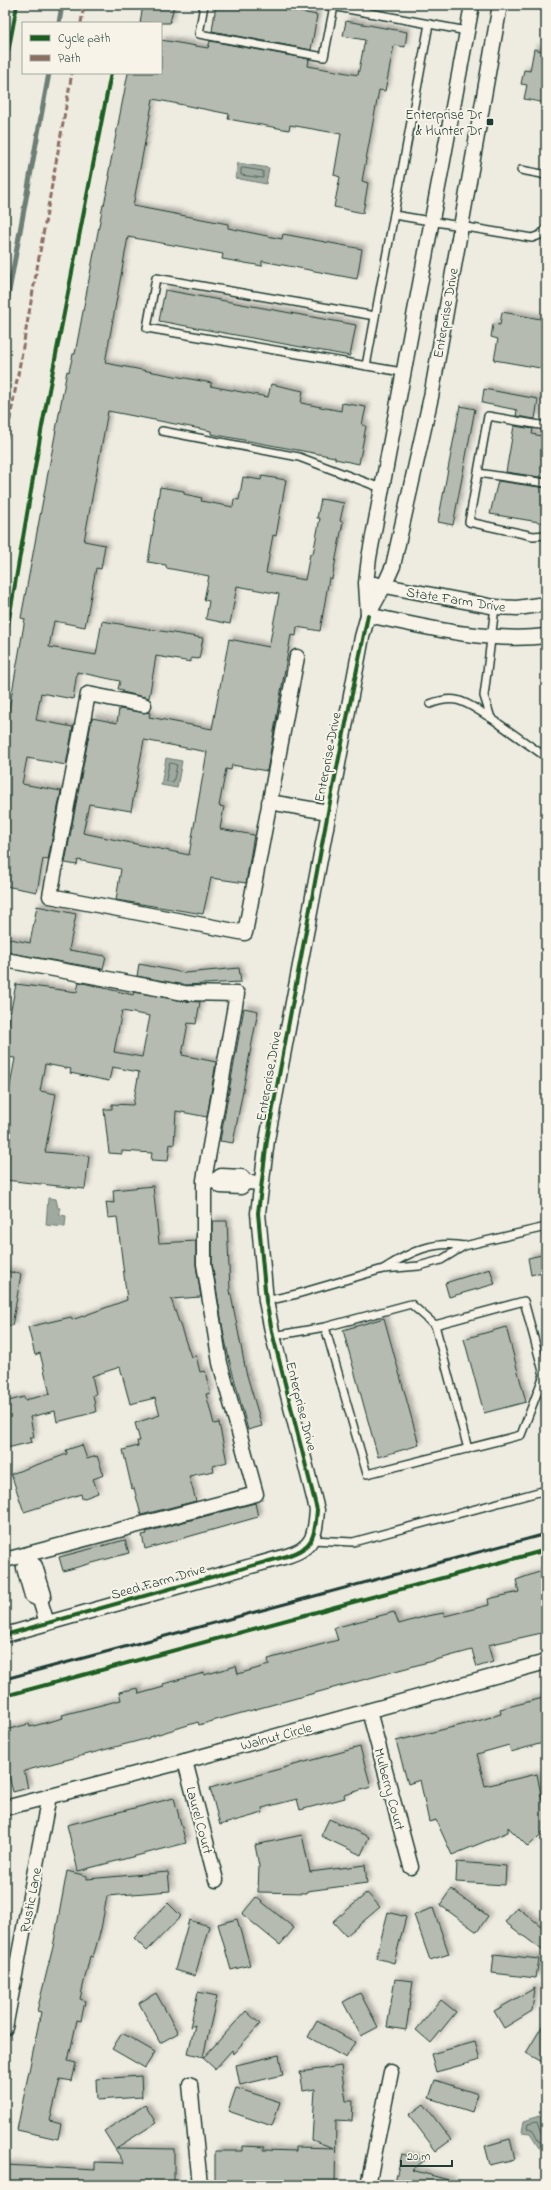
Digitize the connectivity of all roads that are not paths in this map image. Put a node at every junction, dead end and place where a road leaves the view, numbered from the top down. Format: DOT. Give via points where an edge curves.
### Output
graph roads {
  1 [pos="204,5"];
  2 [pos="472,5"];
  3 [pos="500,5"];
  4 [pos="330,6"];
  5 [pos="429,24"];
  6 [pos="467,31"];
  7 [pos="521,170"];
  8 [pos="546,177"];
  9 [pos="394,215"];
  10 [pos="431,221"];
  11 [pos="460,226"];
  12 [pos="546,228"];
  13 [pos="375,316"];
  14 [pos="366,366"];
  15 [pos="402,372"];
  16 [pos="546,426"];
  17 [pos="162,432"];
  18 [pos="478,473"];
  19 [pos="546,483"];
  20 [pos="381,488"];
  21 [pos="546,535"];
  22 [pos="366,583"];
  23 [pos="384,586"];
  24 [pos="546,604"];
  25 [pos="496,607"];
  26 [pos="368,615"];
  27 [pos="492,636"];
  28 [pos="546,636"];
  29 [pos="297,657"];
  30 [pos="430,704"];
  31 [pos="144,705"];
  32 [pos="491,718"];
  33 [pos="546,757"];
  34 [pos="269,802"];
  35 [pos="328,812"];
  36 [pos="5,960"];
  37 [pos="209,1180"];
  38 [pos="262,1183"];
  39 [pos="546,1227"];
  40 [pos="464,1246"];
  41 [pos="383,1269"];
  42 [pos="266,1301"];
  43 [pos="435,1325"];
  44 [pos="325,1327"];
  45 [pos="273,1336"];
  46 [pos="468,1449"];
  47 [pos="546,1490"];
  48 [pos="312,1540"];
  49 [pos="29,1558"];
  50 [pos="5,1560"];
  51 [pos="47,1624"];
  52 [pos="5,1635"];
  53 [pos="546,1662"];
  54 [pos="369,1711"];
  55 [pos="185,1761"];
  56 [pos="49,1796"];
  57 [pos="5,1808"];
  58 [pos="411,1867"];
  59 [pos="216,1880"];
  60 [pos="5,2028"];
  61 [pos="391,2072"];
  62 [pos="190,2084"];
  63 [pos="200,2185"];
  64 [pos="368,2185"];
  1 -- 4 [label="lane" via="199,34 324,57"];
  2 -- 6 [label="street, Enterprise Drive"];
  3 -- 11 [label="street, Enterprise Drive"];
  4 -- 5 [label="lane"];
  5 -- 6 [label="lane"];
  5 -- 9 [label="lane"];
  6 -- 10 [label="street, Enterprise Drive"];
  7 -- 8 [label="lane"];
  9 -- 10 [label="lane"];
  9 -- 13 [label="lane"];
  10 -- 11 [label="lane"];
  10 -- 15 [label="street, Enterprise Drive"];
  11 -- 12 [label="lane" via="532,238 540,235"];
  11 -- 23 [label="street, Enterprise Drive" via="431,397 392,566"];
  13 -- 14 [label="lane"];
  13 -- 14 [label="lane" via="156,278 147,328"];
  14 -- 15 [label="lane"];
  15 -- 20 [label="street, Enterprise Drive"];
  16 -- 18 [label="lane" via="488,416"];
  17 -- 20 [label="lane" via="299,457"];
  18 -- 19 [label="lane"];
  18 -- 21 [label="lane" via="469,522 533,536"];
  20 -- 22 [label="street, Enterprise Drive"];
  22 -- 23 [label="street, State Farm Drive"];
  22 -- 26 [label="street, Enterprise Drive"];
  23 -- 25 [label="street, State Farm Drive"];
  23 -- 26 [label="street, Enterprise Drive"];
  24 -- 25 [label="street, State Farm Drive" via="517,608"];
  25 -- 27 [label="lane"];
  26 -- 27 [label="street"];
  26 -- 35 [label="street, Enterprise Drive"];
  27 -- 28 [label="street"];
  27 -- 32 [label="lane" via="484,696"];
  29 -- 34 [label="street"];
  30 -- 32 [label="lane" via="453,698 466,702"];
  31 -- 34 [label="street" via="88,694 50,896 245,932"];
  32 -- 33 [label="lane"];
  34 -- 35 [label="street"];
  35 -- 38 [label="street, Enterprise Drive" via="267,1140"];
  36 -- 37 [label="street" via="184,993 237,994"];
  37 -- 38 [label="street" via="221,1186 241,1187 246,1182"];
  37 -- 49 [label="street" via="205,1272 220,1363 256,1494"];
  38 -- 42 [label="street, Enterprise Drive" via="258,1213"];
  39 -- 40 [label="lane"];
  40 -- 41 [label="lane" via="441,1260 419,1266"];
  40 -- 41 [label="lane" via="448,1243 416,1250"];
  41 -- 42 [label="lane"];
  42 -- 45 [label="street, Enterprise Drive"];
  43 -- 44 [label="lane" via="411,1304"];
  43 -- 46 [label="lane"];
  43 -- 46 [label="lane" via="524,1301 544,1375 521,1435"];
  44 -- 45 [label="lane"];
  44 -- 46 [label="lane" via="368,1474"];
  45 -- 48 [label="street, Enterprise Drive" via="317,1510 317,1525"];
  47 -- 48 [label="lane" via="352,1542"];
  48 -- 51 [label="street, Seed Farm Drive" via="298,1553"];
  49 -- 50 [label="street"];
  49 -- 51 [label="street" via="24,1568 32,1596 40,1600"];
  51 -- 52 [label="street, Seed Farm Drive"];
  53 -- 54 [label="street, Walnut Circle"];
  54 -- 55 [label="street, Walnut Circle"];
  54 -- 58 [label="street, Mulberry Court"];
  55 -- 56 [label="street, Walnut Circle"];
  55 -- 59 [label="street, Laurel Court"];
  56 -- 57 [label="street, Walnut Circle"];
  56 -- 60 [label="street, Rustic Lane"];
  61 -- 64 [label="street"];
  62 -- 63 [label="street"];
}
